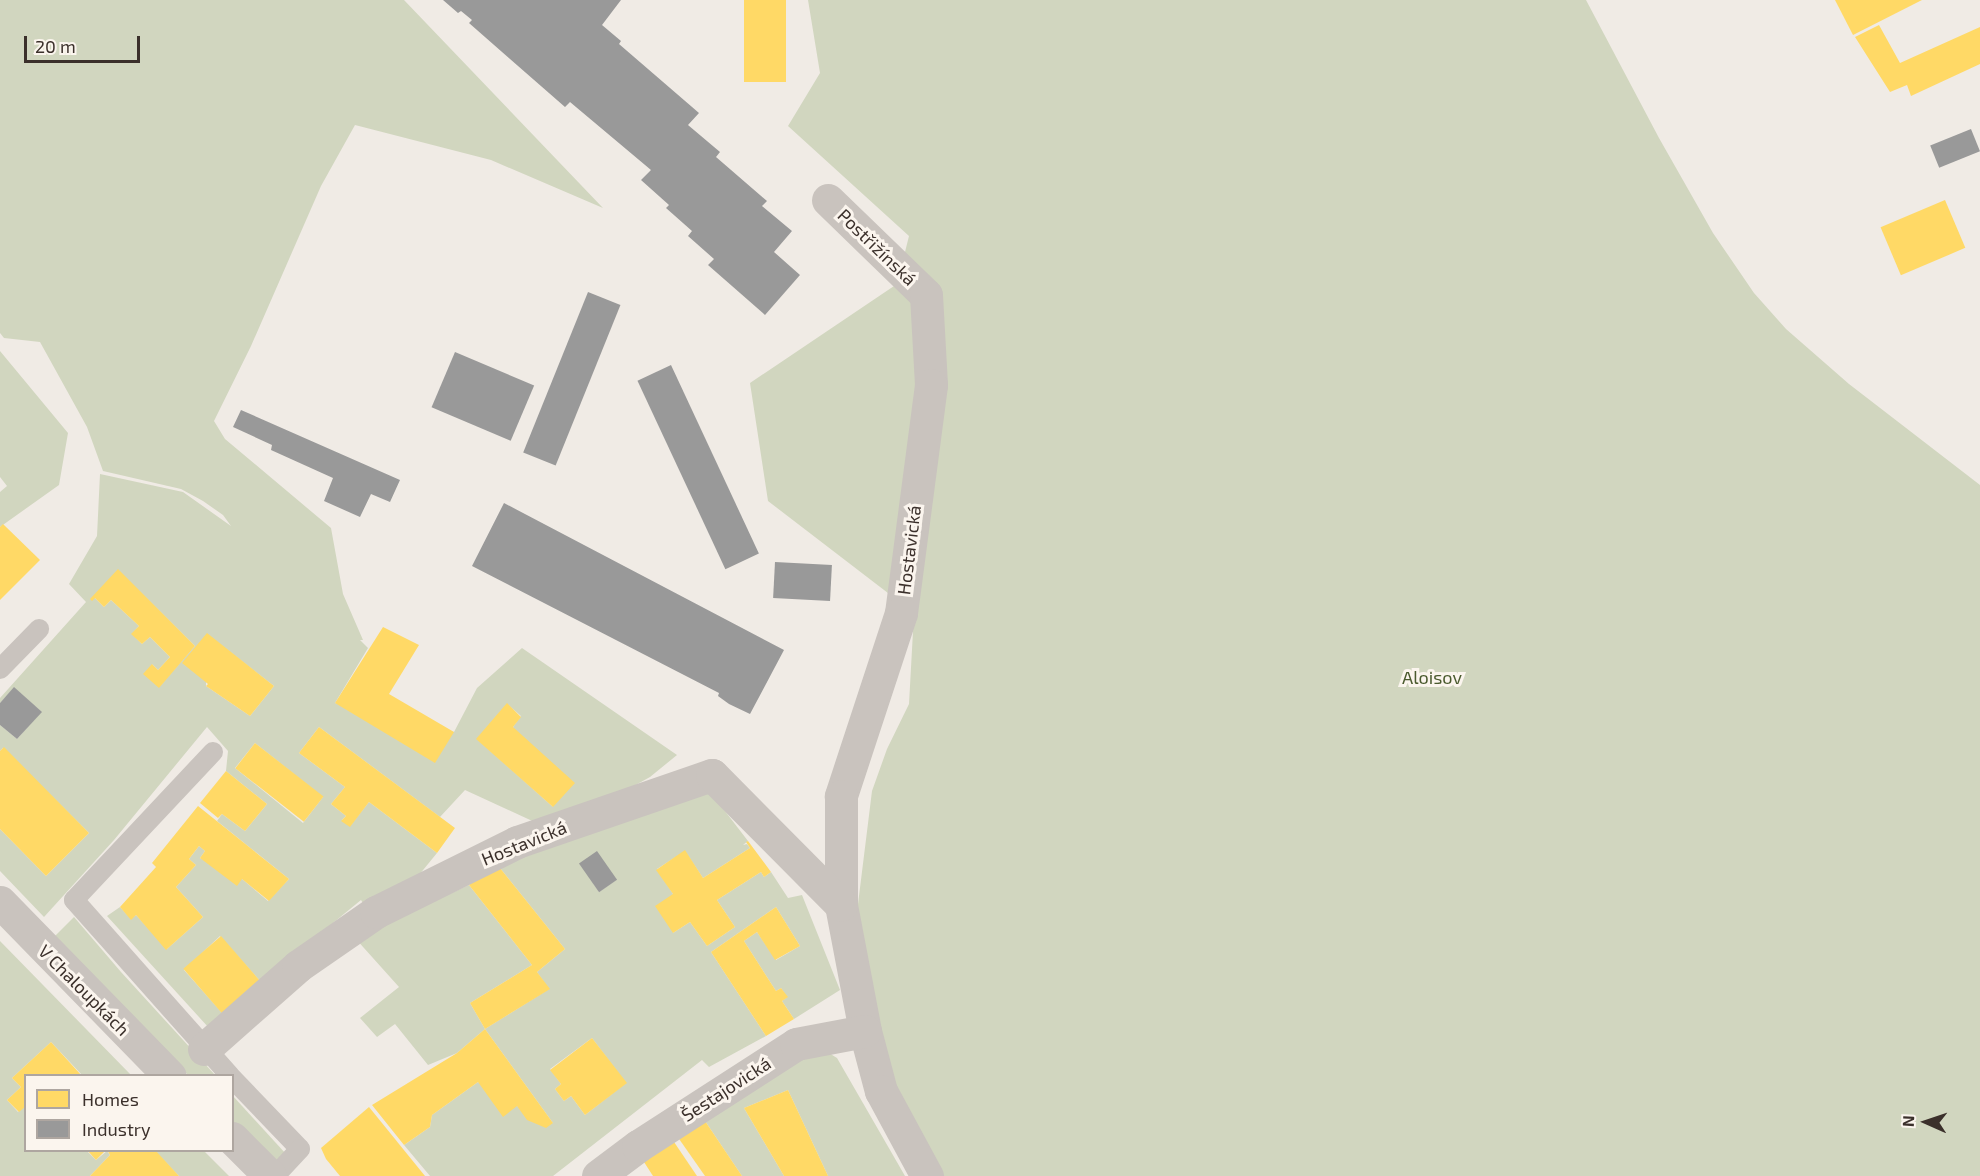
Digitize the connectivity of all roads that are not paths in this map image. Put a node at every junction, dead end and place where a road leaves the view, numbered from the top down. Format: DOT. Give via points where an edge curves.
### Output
graph roads {
  1 [pos="828,200"];
  2 [pos="926,295"];
  3 [pos="39,629"];
  4 [pos="0,669"];
  5 [pos="213,752"];
  6 [pos="0,903"];
  7 [pos="841,905"];
  8 [pos="865,1030"];
  9 [pos="204,1049"];
  10 [pos="168,1074"];
  11 [pos="228,1074"];
  12 [pos="234,1080"];
  13 [pos="234,1140"];
  14 [pos="270,1176"];
  15 [pos="275,1176"];
  16 [pos="598,1176"];
  17 [pos="927,1176"];
  1 -- 2 [label="street, Postřižínská"];
  2 -- 7 [label="street, Hostavická" via="931,385 901,613 842,796"];
  3 -- 4 [label="lane"];
  5 -- 9 [label="lane" via="74,900"];
  6 -- 10 [label="street, V Chaloupkách"];
  7 -- 8 [label="street, Hostavická"];
  7 -- 9 [label="street, Hostavická" via="712,775 517,842 376,912 298,966"];
  8 -- 16 [label="street, Šestajovická" via="796,1044"];
  8 -- 17 [label="street, Hostavická" via="881,1091"];
  9 -- 11 [label="lane"];
  12 -- 15 [label="lane" via="300,1149"];
  13 -- 14 [label="street"];
}
